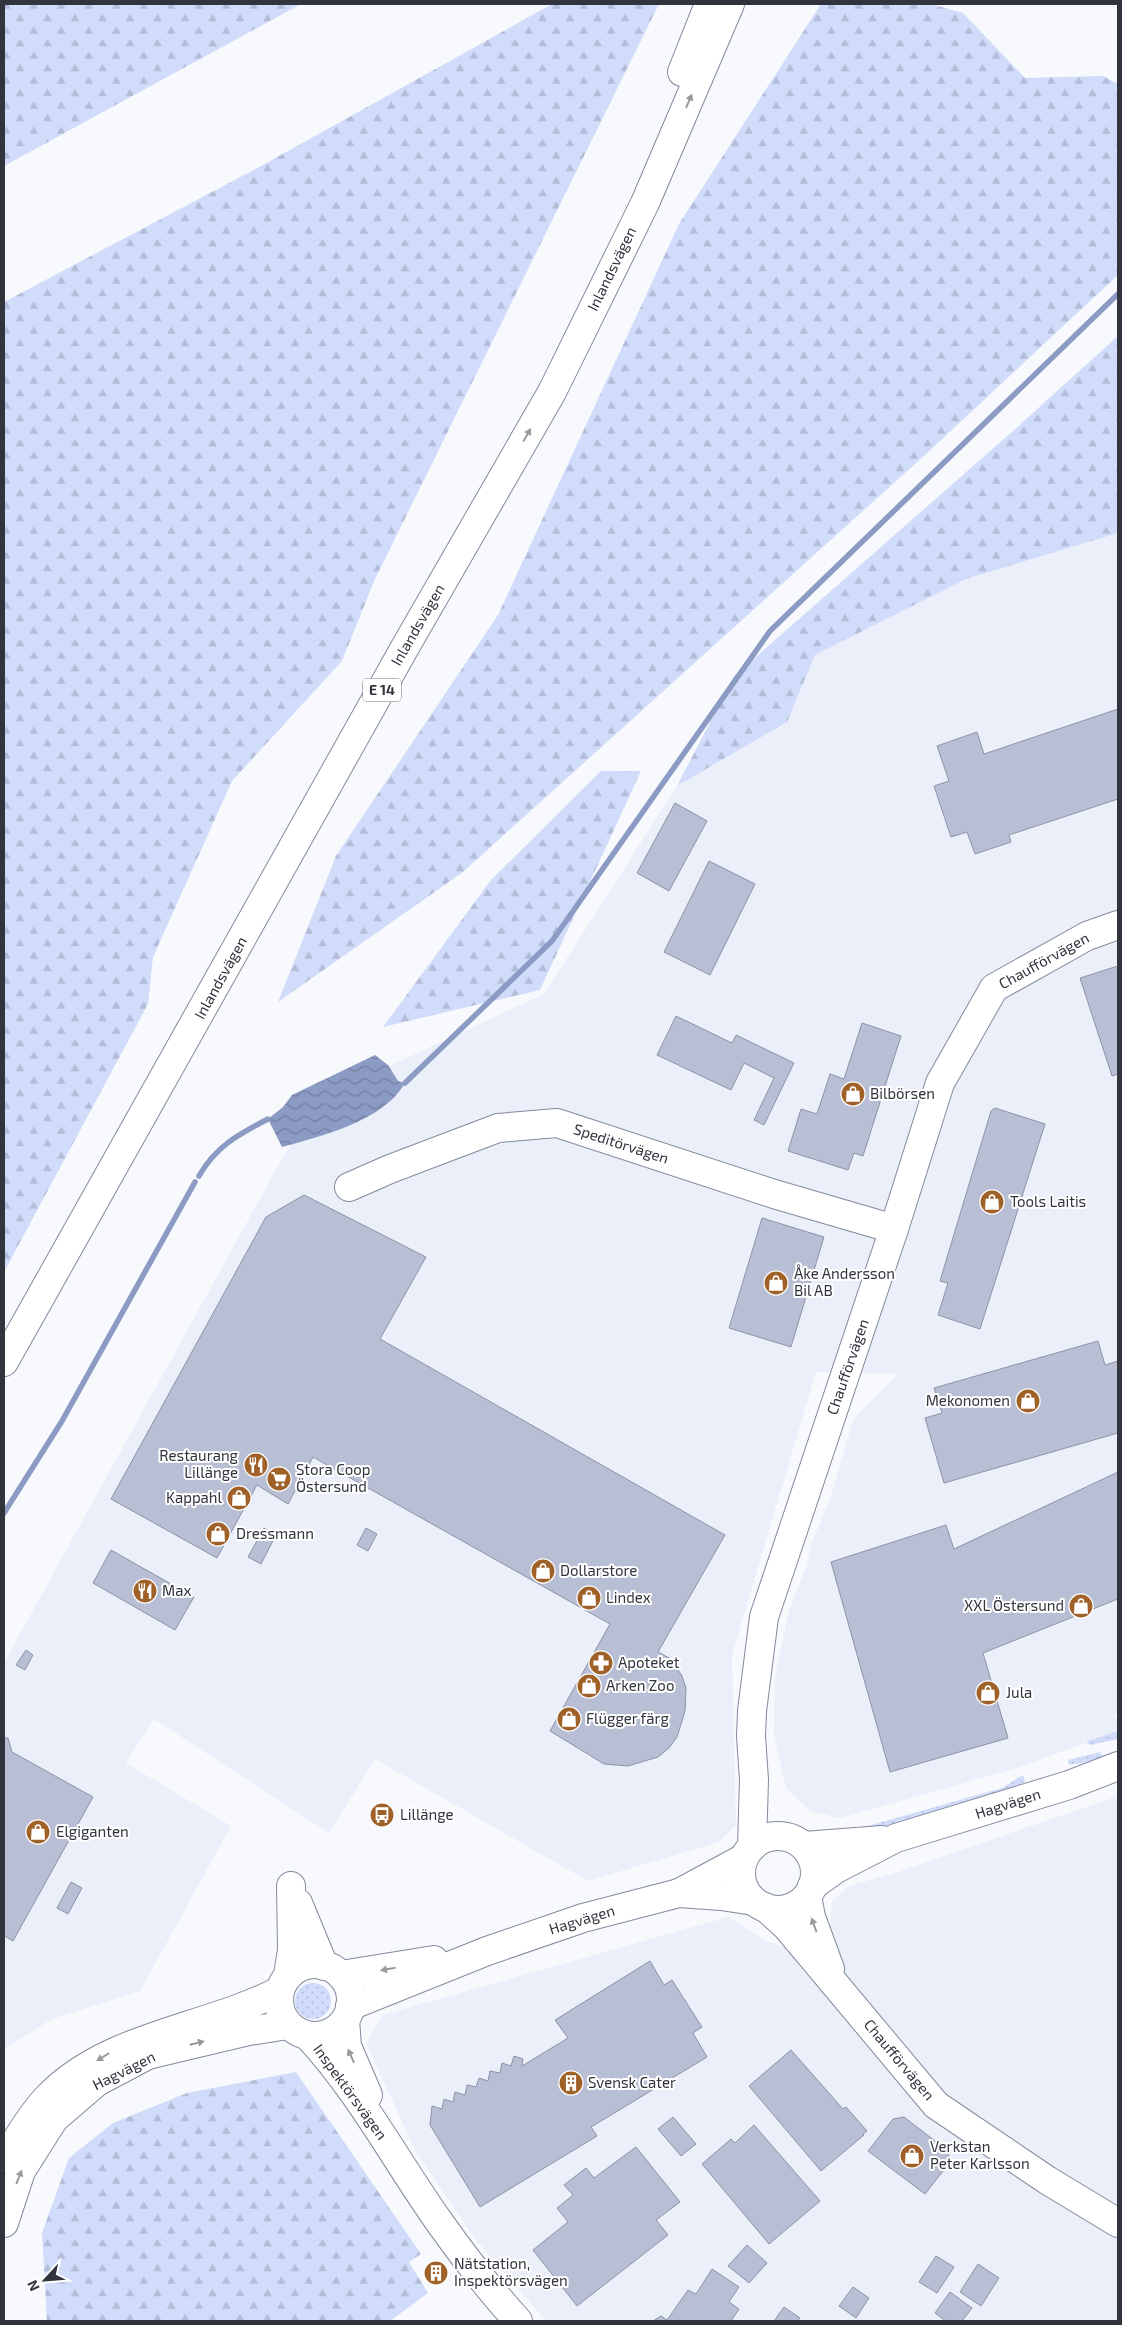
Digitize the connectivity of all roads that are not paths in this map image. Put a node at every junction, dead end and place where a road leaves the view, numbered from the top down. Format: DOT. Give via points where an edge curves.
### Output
graph roads {
  1 [pos="709,4"];
  2 [pos="730,4"];
  3 [pos="1118,926"];
  4 [pos="349,1187"];
  5 [pos="894,1230"];
  6 [pos="4,1329"];
  7 [pos="4,1362"];
  8 [pos="1118,1766"];
  9 [pos="754,1780"];
  10 [pos="896,1838"];
  11 [pos="796,1842"];
  12 [pos="748,1853"];
  13 [pos="809,1891"];
  14 [pos="679,1894"];
  15 [pos="759,1904"];
  16 [pos="487,1951"];
  17 [pos="332,1970"];
  18 [pos="284,1983"];
  19 [pos="837,1987"];
  20 [pos="347,2013"];
  21 [pos="298,2030"];
  22 [pos="392,2149"];
  23 [pos="4,2160"];
  24 [pos="4,2223"];
  25 [pos="1118,2223"];
  26 [pos="518,2321"];
  1 -- 6 [label="main road, Inlandsvägen / E 14" via="630,199 534,387"];
  7 -- 2 [label="main road, Inlandsvägen / E 14, one-way" via="552,392 645,203"];
  3 -- 5 [label="main road, Chaufförvägen" via="1087,936 994,988 940,1083"];
  4 -- 5 [label="main road, Speditörvägen" via="498,1128 557,1123"];
  5 -- 9 [label="main road, Chaufförvägen" via="764,1617 752,1694"];
  8 -- 10 [label="main road, Hagvägen"];
  9 -- 11 [label="main road, Chaufförvägen"];
  9 -- 12 [label="main road, Chaufförvägen"];
  10 -- 11 [label="main road, Hagvägen"];
  10 -- 13 [label="main road, Hagvägen" via="836,1868"];
  11 -- 12 [label="main road" via="769,1837"];
  11 -- 13 [label="main road" via="814,1862 815,1876"];
  12 -- 14 [label="main road, Hagvägen"];
  12 -- 15 [label="main road" via="741,1878 746,1890"];
  13 -- 15 [label="main road" via="790,1908 778,1910"];
  19 -- 13 [label="main road, Chaufförvägen, one-way" via="811,1917"];
  14 -- 15 [label="main road, Hagvägen" via="722,1896"];
  14 -- 16 [label="main road, Hagvägen" via="583,1918"];
  15 -- 19 [label="main road, Chaufförvägen" via="786,1928"];
  16 -- 17 [label="main road, Hagvägen, one-way"];
  16 -- 20 [label="main road, Hagvägen"];
  17 -- 18 [label="main road" via="309,1964 297,1969"];
  17 -- 18 [label="main road" via="313,1943 291,1886 292,1950"];
  17 -- 20 [label="main road" via="350,1992"];
  18 -- 21 [label="main road" via="279,2009"];
  18 -- 23 [label="main road, Hagvägen, one-way" via="253,2004 110,2053 69,2079 48,2097"];
  19 -- 25 [label="main road, Chaufförvägen" via="936,2105 1047,2180"];
  20 -- 21 [label="main road" via="331,2033 320,2036"];
  22 -- 20 [label="main road, Inspektörsvägen, one-way" via="347,2046"];
  21 -- 22 [label="main road, Inspektörsvägen" via="326,2056"];
  24 -- 21 [label="main road, Hagvägen, one-way" via="21,2172 54,2119 97,2082 148,2055 249,2031"];
  22 -- 26 [label="main road, Inspektörsvägen" via="440,2222"];
}
